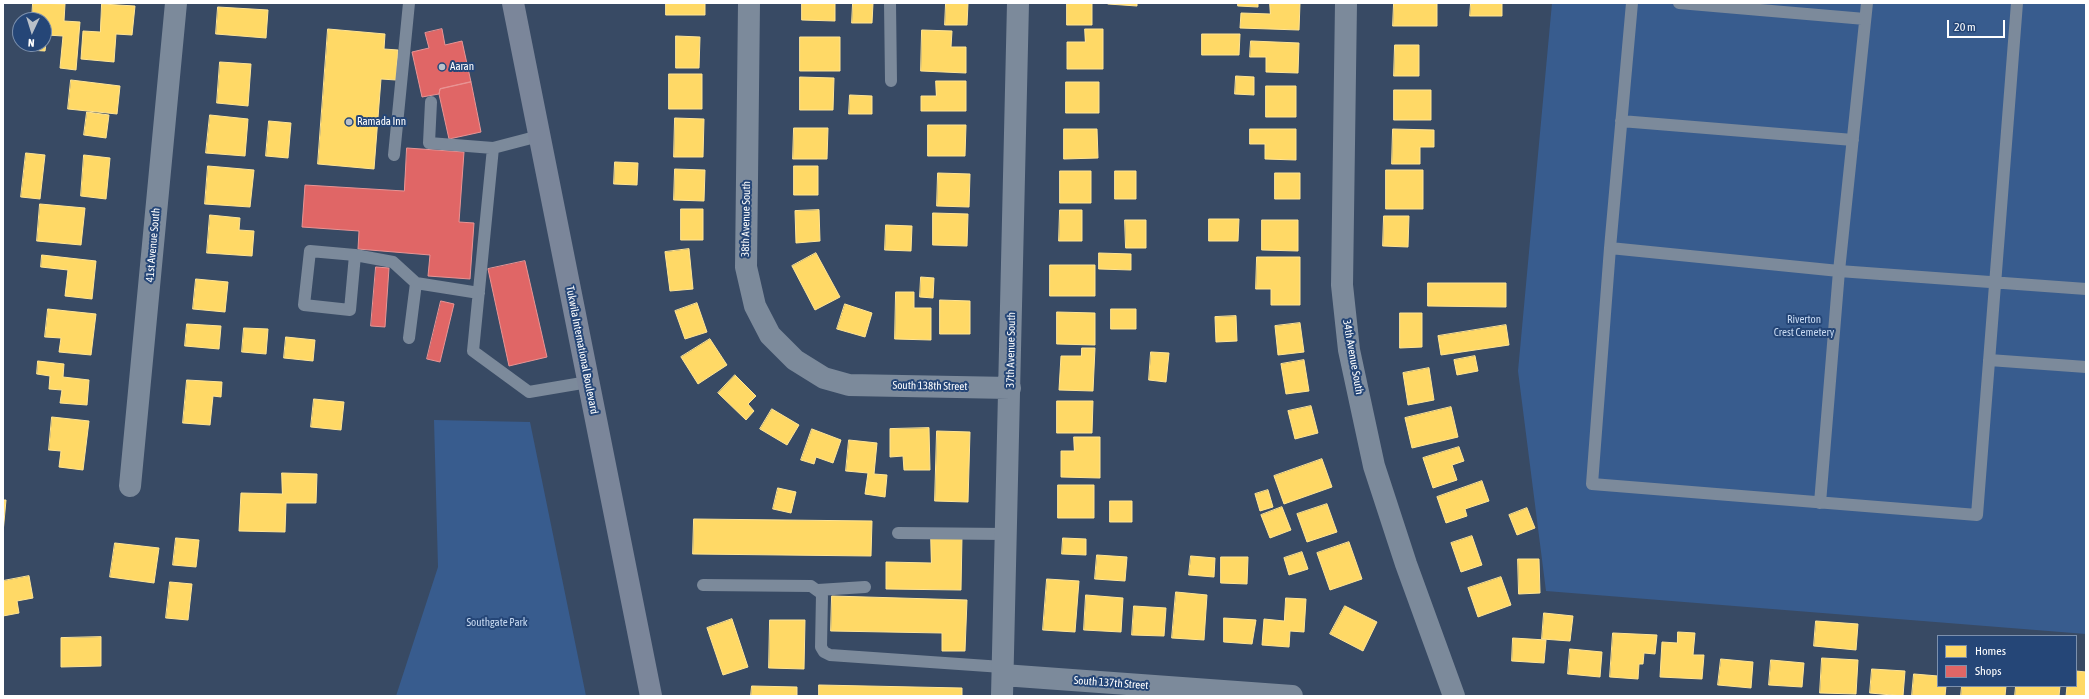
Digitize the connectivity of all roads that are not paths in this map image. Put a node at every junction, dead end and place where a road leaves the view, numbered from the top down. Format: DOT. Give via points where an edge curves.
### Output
graph roads {
  1 [pos="176,3"];
  2 [pos="408,3"];
  3 [pos="513,3"];
  4 [pos="749,3"];
  5 [pos="890,3"];
  6 [pos="1018,3"];
  7 [pos="1346,3"];
  8 [pos="1632,3"];
  9 [pos="1679,3"];
  10 [pos="1867,3"];
  11 [pos="2017,3"];
  12 [pos="1865,19"];
  13 [pos="891,81"];
  14 [pos="431,102"];
  15 [pos="1621,121"];
  16 [pos="539,136"];
  17 [pos="1853,140"];
  18 [pos="493,148"];
  19 [pos="394,155"];
  20 [pos="1610,248"];
  21 [pos="355,255"];
  22 [pos="1839,271"];
  23 [pos="1995,282"];
  24 [pos="416,283"];
  25 [pos="2086,289"];
  26 [pos="479,293"];
  27 [pos="409,338"];
  28 [pos="1989,360"];
  29 [pos="2086,367"];
  30 [pos="588,382"];
  31 [pos="849,385"];
  32 [pos="1010,388"];
  33 [pos="130,486"];
  34 [pos="1820,503"];
  35 [pos="898,533"];
  36 [pos="1006,534"];
  37 [pos="703,585"];
  38 [pos="865,587"];
  39 [pos="818,590"];
  40 [pos="1002,679"];
  41 [pos="1173,692"];
  42 [pos="651,696"];
  43 [pos="1279,696"];
  44 [pos="1454,696"];
  1 -- 33 [label="street, 41st Avenue South"];
  2 -- 19 [label="lane"];
  3 -- 16 [label="main road, Tukwila International Boulevard"];
  4 -- 31 [label="street, 38th Avenue South" via="746,267 754,306 770,335 795,360 824,378"];
  5 -- 13 [label="lane"];
  6 -- 32 [label="street, 37th Avenue South"];
  7 -- 44 [label="street, 34th Avenue South" via="1342,285 1349,350 1374,466"];
  8 -- 15 [label="lane"];
  9 -- 12 [label="lane"];
  10 -- 12 [label="lane"];
  11 -- 23 [label="lane"];
  12 -- 17 [label="lane"];
  14 -- 18 [label="lane" via="429,142"];
  15 -- 17 [label="lane"];
  15 -- 20 [label="lane"];
  16 -- 18 [label="lane"];
  16 -- 30 [label="main road, Tukwila International Boulevard"];
  17 -- 22 [label="lane"];
  18 -- 26 [label="lane"];
  20 -- 22 [label="lane"];
  20 -- 34 [label="lane" via="1592,484"];
  21 -- 21 [label="lane" via="310,251 304,305 350,310"];
  21 -- 24 [label="lane" via="393,262"];
  22 -- 23 [label="lane"];
  22 -- 34 [label="lane"];
  23 -- 25 [label="lane"];
  23 -- 28 [label="lane"];
  24 -- 26 [label="lane"];
  24 -- 27 [label="lane"];
  26 -- 30 [label="lane" via="473,351 529,392"];
  28 -- 29 [label="lane"];
  28 -- 34 [label="lane" via="1977,515"];
  30 -- 42 [label="main road, Tukwila International Boulevard"];
  31 -- 32 [label="street, South 138th Street"];
  32 -- 36 [label="street, 37th Avenue South"];
  35 -- 36 [label="lane"];
  36 -- 40 [label="street, 37th Avenue South"];
  37 -- 39 [label="lane" via="811,586"];
  38 -- 39 [label="lane"];
  39 -- 40 [label="lane" via="822,594 821,647 830,655"];
  40 -- 41 [label="street, South 137th Street"];
  41 -- 43 [label="street, South 137th Street"];
}
